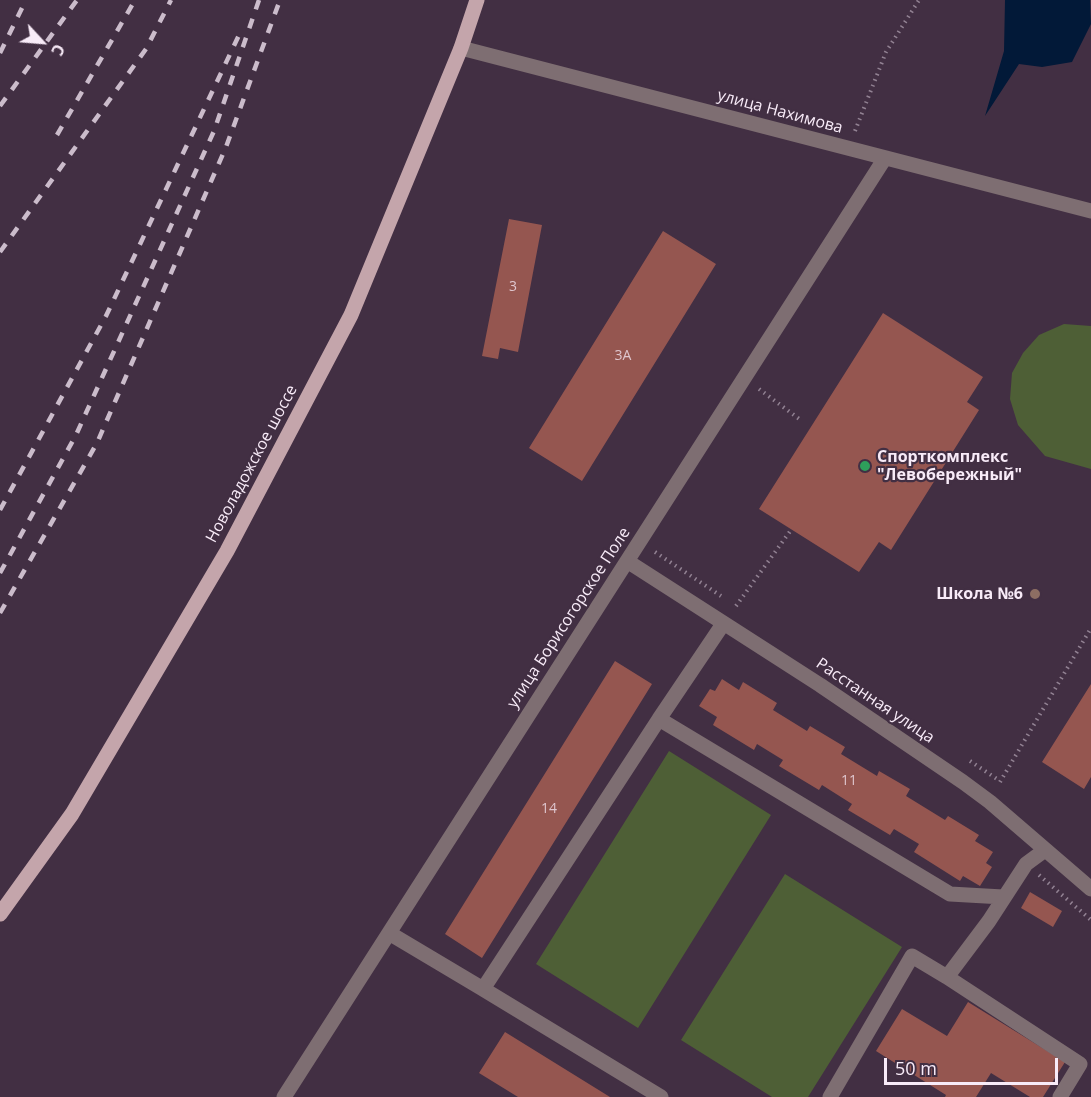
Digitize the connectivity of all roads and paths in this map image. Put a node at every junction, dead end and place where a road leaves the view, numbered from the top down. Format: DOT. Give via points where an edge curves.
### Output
graph roads {
  1 [pos="477,0"];
  2 [pos="919,0"];
  3 [pos="460,48"];
  4 [pos="848,148"];
  5 [pos="885,158"];
  6 [pos="1091,211"];
  7 [pos="744,378"];
  8 [pos="802,421"];
  9 [pos="791,530"];
  10 [pos="627,561"];
  11 [pos="736,606"];
  12 [pos="723,624"];
  13 [pos="1091,628"];
  14 [pos="659,719"];
  15 [pos="990,802"];
  16 [pos="1045,850"];
  17 [pos="1026,864"];
  18 [pos="1091,889"];
  19 [pos="1003,897"];
  20 [pos="0,914"];
  21 [pos="1091,920"];
  22 [pos="389,933"];
  23 [pos="947,977"];
  24 [pos="483,989"];
  25 [pos="284,1097"];
  26 [pos="661,1097"];
  27 [pos="830,1097"];
  28 [pos="1060,1097"];
  1 -- 3 [label="main road, Новоладожское шоссе"];
  2 -- 4 [label="path" via="886,52"];
  3 -- 4 [label="street, улица Нахимова"];
  3 -- 20 [label="main road, Новоладожское шоссе" via="351,315 238,530 72,814"];
  4 -- 5 [label="street, улица Нахимова"];
  5 -- 6 [label="street, улица Нахимова"];
  5 -- 7 [label="street, улица Борисогорское Поле"];
  7 -- 8 [label="path"];
  7 -- 10 [label="street, улица Борисогорское Поле"];
  9 -- 11 [label="path"];
  10 -- 12 [label="street, Расстанная улица"];
  10 -- 22 [label="street, улица Борисогорское Поле"];
  12 -- 14 [label="street"];
  12 -- 15 [label="street, Расстанная улица" via="820,685"];
  13 -- 15 [label="path"];
  14 -- 19 [label="street" via="950,894"];
  14 -- 24 [label="street"];
  15 -- 16 [label="street, Расстанная улица"];
  16 -- 17 [label="street"];
  16 -- 18 [label="street, Расстанная улица"];
  17 -- 19 [label="street"];
  17 -- 21 [label="path"];
  19 -- 23 [label="street"];
  22 -- 24 [label="street"];
  22 -- 25 [label="street, улица Борисогорское Поле"];
  23 -- 27 [label="street" via="912,956"];
  23 -- 28 [label="street" via="1080,1064"];
  24 -- 26 [label="street"];
}
